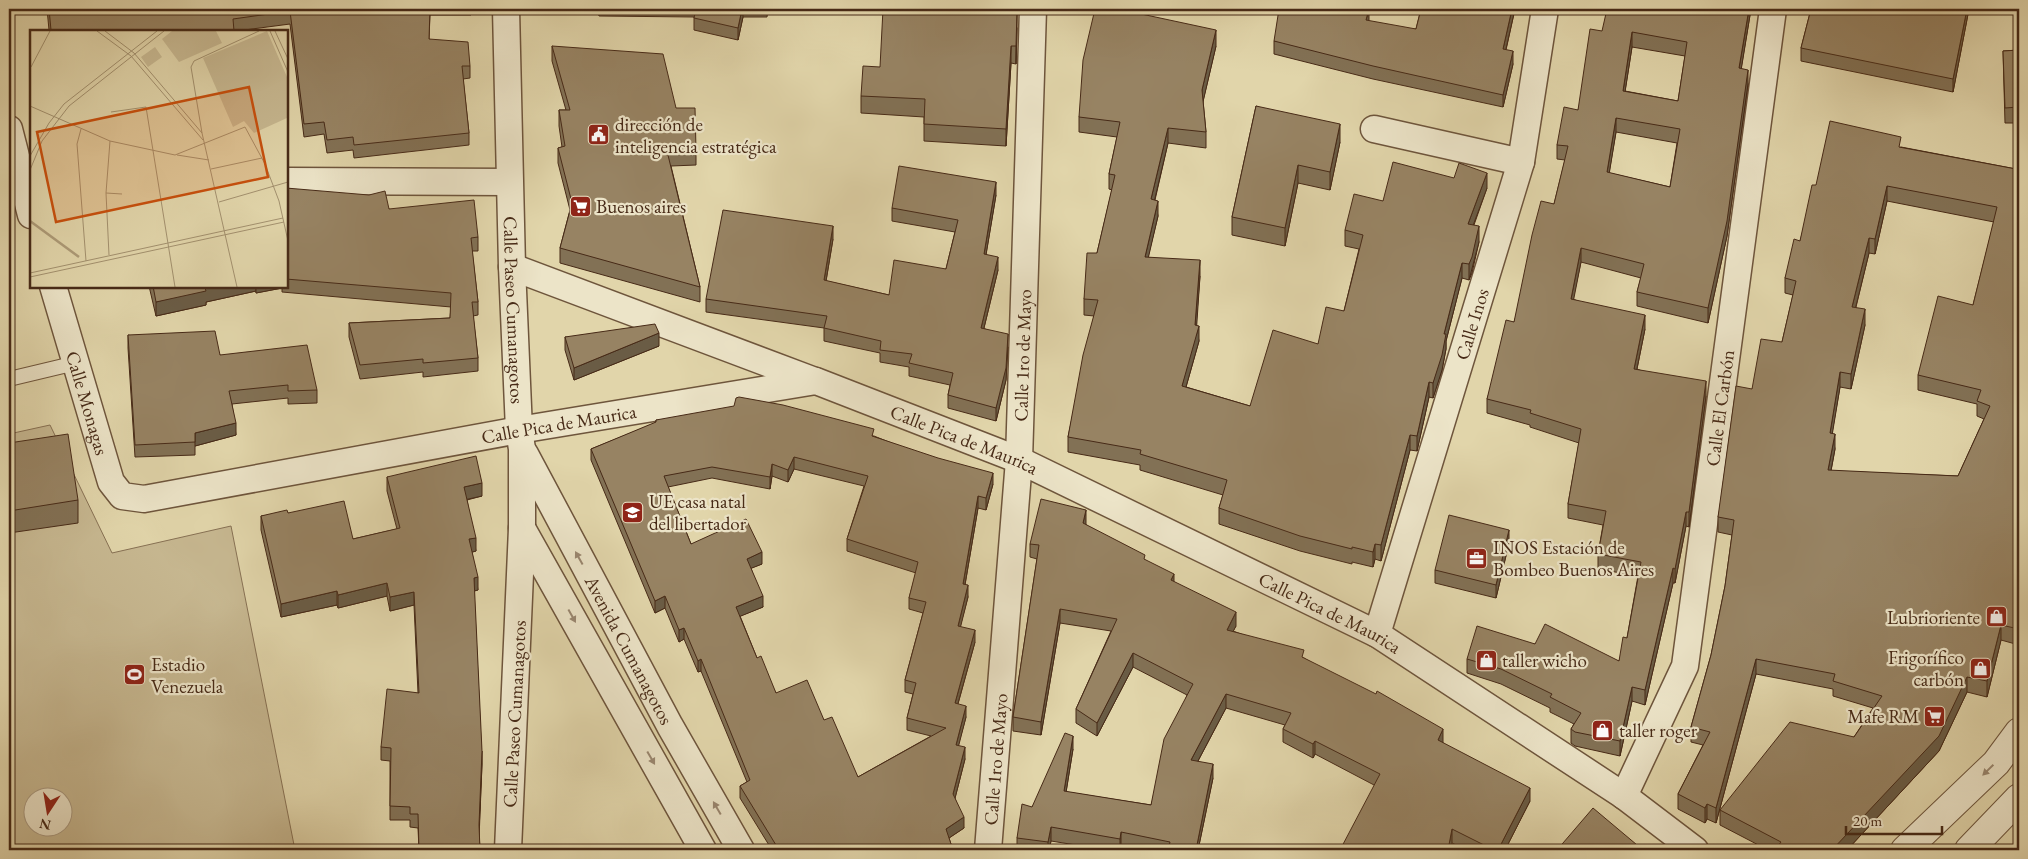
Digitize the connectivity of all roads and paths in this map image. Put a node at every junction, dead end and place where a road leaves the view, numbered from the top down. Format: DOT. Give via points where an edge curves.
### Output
graph roads {
  1 [pos="506,9"];
  2 [pos="1033,9"];
  3 [pos="1545,9"];
  4 [pos="1773,9"];
  5 [pos="9,129"];
  6 [pos="1374,129"];
  7 [pos="1521,162"];
  8 [pos="26,181"];
  9 [pos="288,181"];
  10 [pos="509,182"];
  11 [pos="30,208"];
  12 [pos="512,267"];
  13 [pos="54,288"];
  14 [pos="76,363"];
  15 [pos="9,379"];
  16 [pos="816,381"];
  17 [pos="521,440"];
  18 [pos="1019,460"];
  19 [pos="144,499"];
  20 [pos="522,528"];
  21 [pos="1377,634"];
  22 [pos="2019,732"];
  23 [pos="1624,796"];
  24 [pos="2019,798"];
  25 [pos="508,850"];
  26 [pos="703,850"];
  27 [pos="741,850"];
  28 [pos="988,850"];
  29 [pos="1695,850"];
  30 [pos="1905,850"];
  31 [pos="1969,850"];
  1 -- 10 [label="street, Calle Paseo Cumanagotos"];
  2 -- 18 [label="street, Calle 1ro de Mayo"];
  3 -- 7 [label="street, Calle Inos"];
  4 -- 23 [label="street, Calle El Carbón" via="1685,666"];
  5 -- 8 [label="street"];
  6 -- 7 [label="street"];
  7 -- 21 [label="street, Calle Inos"];
  8 -- 11 [label="street"];
  9 -- 10 [label="street"];
  10 -- 12 [label="street, Calle Paseo Cumanagotos"];
  12 -- 16 [label="street"];
  12 -- 17 [label="street, Calle Paseo Cumanagotos"];
  13 -- 14 [label="street, Calle Monagas"];
  14 -- 15 [label="lane"];
  14 -- 19 [label="street, Calle Monagas" via="111,482 122,496"];
  16 -- 17 [label="street, Calle Pica de Maurica"];
  16 -- 18 [label="street, Calle Pica de Maurica"];
  17 -- 19 [label="street, Calle Pica de Maurica"];
  17 -- 20 [label="street, Calle Paseo Cumanagotos"];
  27 -- 17 [label="street, Avenida Cumanagotos, one-way" via="665,717"];
  18 -- 21 [label="street, Calle Pica de Maurica"];
  18 -- 28 [label="street, Calle 1ro de Mayo"];
  20 -- 25 [label="street, Calle Paseo Cumanagotos"];
  20 -- 26 [label="street, Avenida Cumanagotos, one-way"];
  21 -- 23 [label="street, Calle Pica de Maurica"];
  22 -- 30 [label="street, one-way" via="1996,763"];
  23 -- 29 [label="street, Calle Pica de Maurica"];
  24 -- 31 [label="street"];
}
